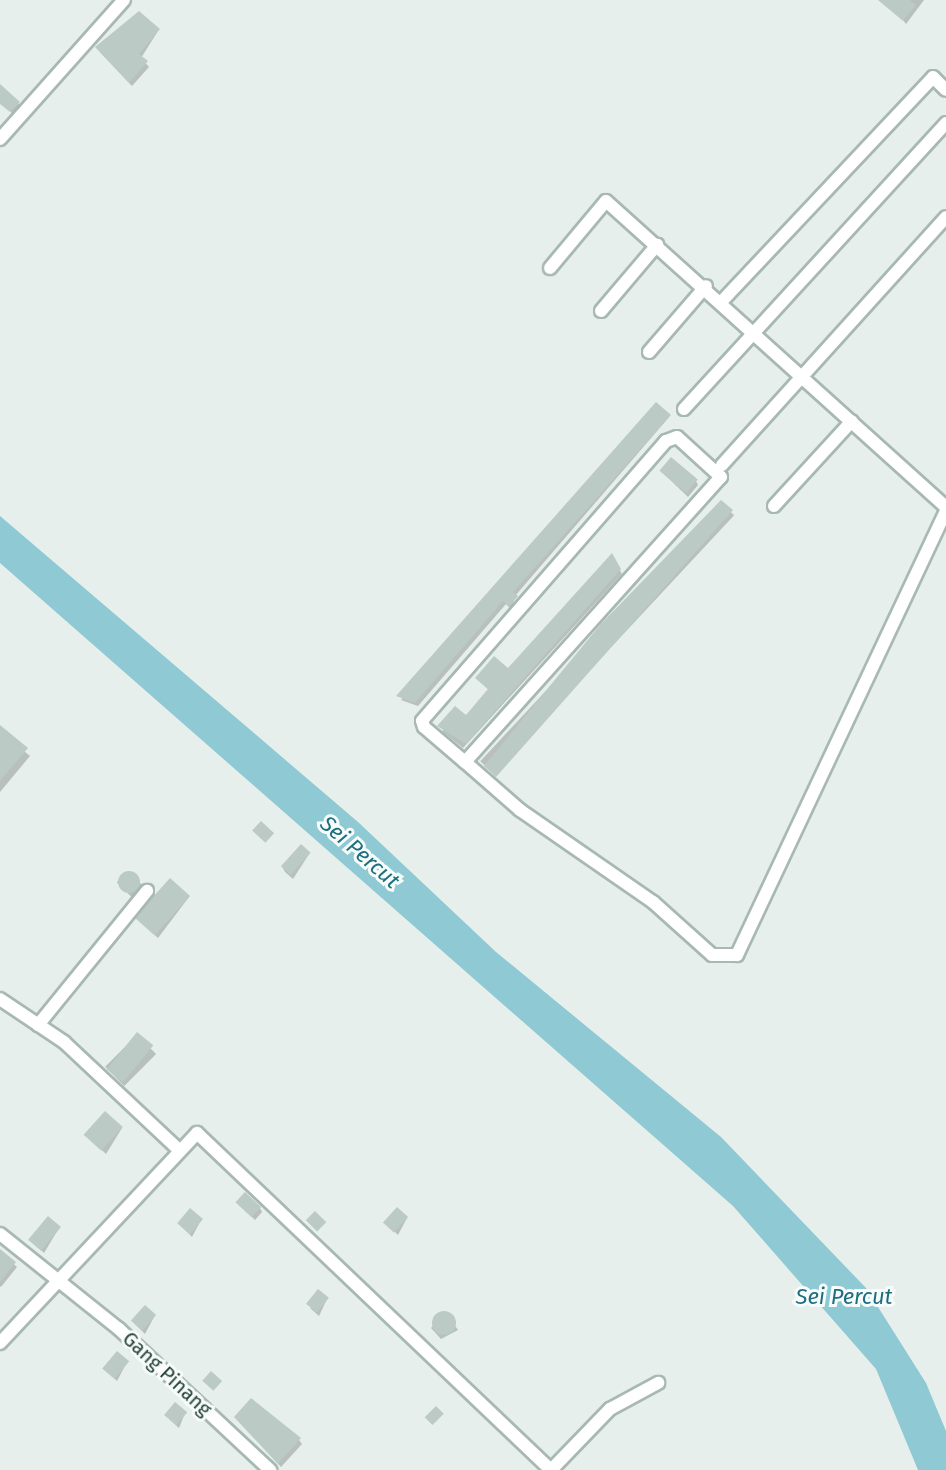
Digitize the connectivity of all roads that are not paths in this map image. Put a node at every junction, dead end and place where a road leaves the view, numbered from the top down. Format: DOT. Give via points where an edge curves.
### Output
graph roads {
  1 [pos="124,0"];
  2 [pos="946,90"];
  3 [pos="946,123"];
  4 [pos="0,139"];
  5 [pos="946,217"];
  6 [pos="657,245"];
  7 [pos="550,268"];
  8 [pos="706,286"];
  9 [pos="723,300"];
  10 [pos="601,311"];
  11 [pos="755,331"];
  12 [pos="649,352"];
  13 [pos="803,375"];
  14 [pos="684,409"];
  15 [pos="852,421"];
  16 [pos="722,465"];
  17 [pos="774,506"];
  18 [pos="946,509"];
  19 [pos="465,762"];
  20 [pos="147,891"];
  21 [pos="0,999"];
  22 [pos="38,1025"];
  23 [pos="179,1150"];
  24 [pos="0,1234"];
  25 [pos="60,1281"];
  26 [pos="1,1341"];
  27 [pos="658,1383"];
  28 [pos="270,1470"];
  29 [pos="551,1470"];
  1 -- 4 [label="street"];
  2 -- 9 [label="street" via="933,77"];
  3 -- 11 [label="street"];
  5 -- 13 [label="street"];
  6 -- 7 [label="street" via="606,201"];
  6 -- 8 [label="street"];
  6 -- 10 [label="street"];
  8 -- 9 [label="street"];
  8 -- 12 [label="street"];
  9 -- 11 [label="street"];
  11 -- 13 [label="street"];
  11 -- 14 [label="street"];
  13 -- 15 [label="street"];
  13 -- 16 [label="street"];
  15 -- 17 [label="street"];
  15 -- 18 [label="street"];
  18 -- 19 [label="street" via="737,955 712,955"];
  19 -- 19 [label="street" via="721,477 677,437 422,715 424,727"];
  20 -- 22 [label="street"];
  21 -- 22 [label="street"];
  22 -- 23 [label="street"];
  23 -- 25 [label="street"];
  23 -- 29 [label="street" via="197,1133"];
  24 -- 25 [label="street, Gang Pinang"];
  25 -- 26 [label="street"];
  25 -- 28 [label="street, Gang Pinang"];
  27 -- 29 [label="street" via="610,1409"];
}
